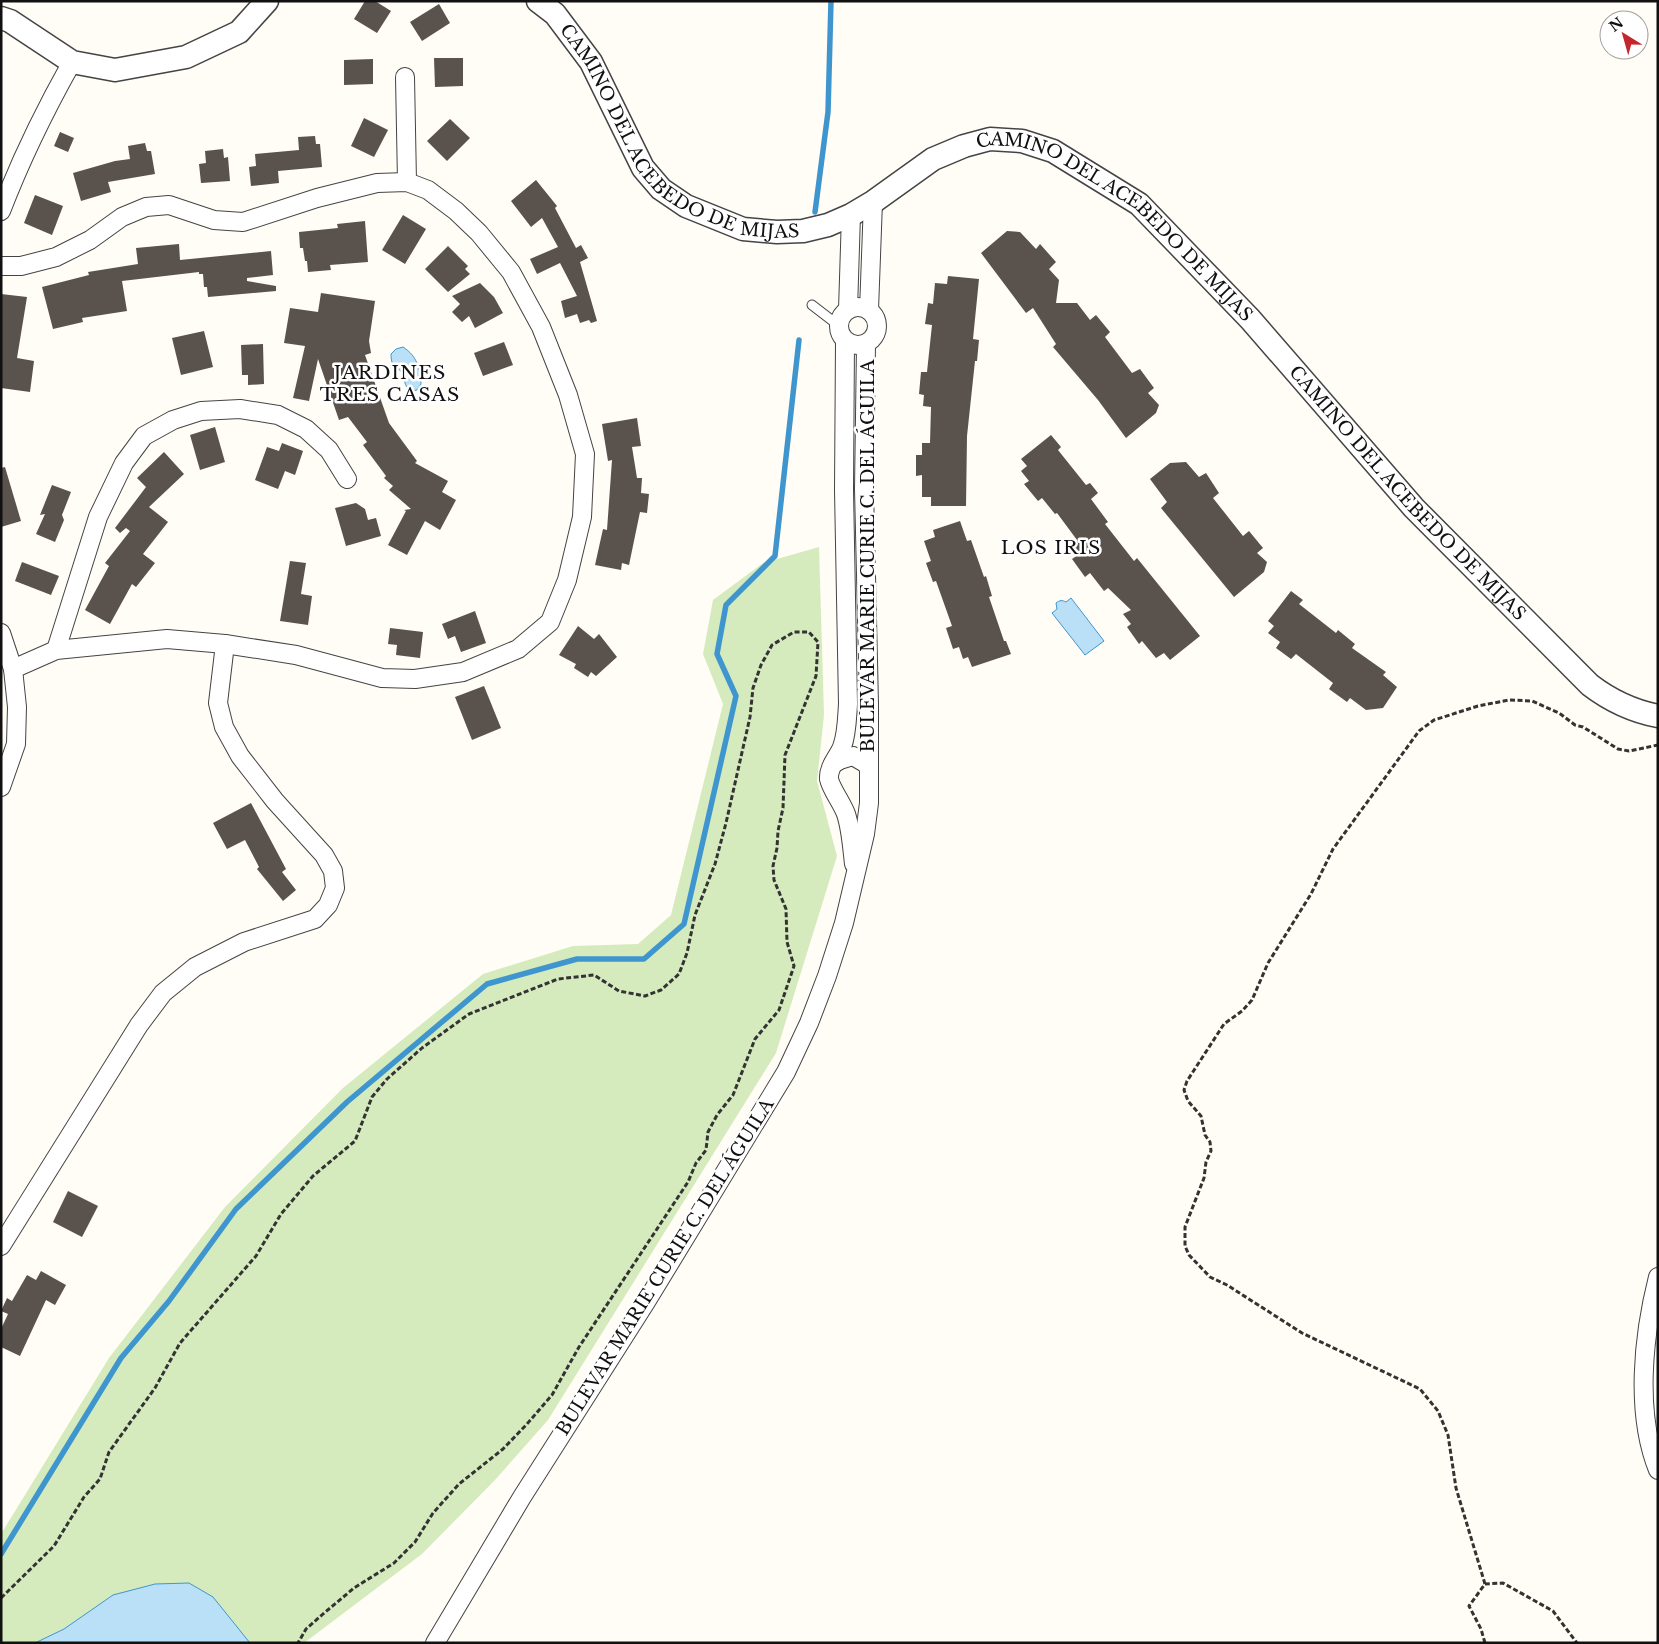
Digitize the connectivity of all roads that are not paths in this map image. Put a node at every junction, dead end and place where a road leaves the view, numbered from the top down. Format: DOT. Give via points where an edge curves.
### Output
graph roads {
  1 [pos="267,1"];
  2 [pos="538,1"];
  3 [pos="1,18"];
  4 [pos="72,62"];
  5 [pos="405,77"];
  6 [pos="407,182"];
  7 [pos="873,202"];
  8 [pos="1,211"];
  9 [pos="851,215"];
  10 [pos="1,266"];
  11 [pos="812,305"];
  12 [pos="848,310"];
  13 [pos="869,310"];
  14 [pos="838,325"];
  15 [pos="845,341"];
  16 [pos="866,344"];
  17 [pos="347,479"];
  18 [pos="1,633"];
  19 [pos="225,644"];
  20 [pos="56,650"];
  21 [pos="13,669"];
  22 [pos="1658,716"];
  23 [pos="833,764"];
  24 [pos="869,773"];
  25 [pos="1,786"];
  26 [pos="833,787"];
  27 [pos="855,874"];
  28 [pos="1,1246"];
  29 [pos="1658,1277"];
  30 [pos="1658,1470"];
  31 [pos="435,1643"];
  1 -- 4 [label="street" via="239,32 186,57 115,70"];
  2 -- 9 [label="street, CAMINO DEL ACEBEDO DE MIJAS" via="554,14 591,62 643,168 661,189 686,206 743,229 803,231 828,226"];
  3 -- 4 [label="street"];
  4 -- 8 [label="street" via="45,111"];
  5 -- 6 [label="street"];
  6 -- 10 [label="street" via="377,183 243,222 214,220 169,205 146,207 122,217 90,240 56,257 21,266"];
  6 -- 19 [label="street" via="428,190 479,233 511,272 541,327 568,395 585,454 582,517 567,580 550,622 518,649 463,672 415,680 382,678 296,655"];
  7 -- 9 [label="street, CAMINO DEL ACEBEDO DE MIJAS"];
  7 -- 13 [label="street"];
  7 -- 22 [label="street, CAMINO DEL ACEBEDO DE MIJAS" via="933,159 990,138 1022,141 1053,151 1139,204 1250,318 1414,508 1590,685 1624,706"];
  9 -- 12 [label="street"];
  11 -- 14 [label="lane"];
  12 -- 13 [label="street" via="859,307"];
  12 -- 14 [label="street"];
  13 -- 16 [label="street" via="877,328"];
  14 -- 15 [label="street"];
  15 -- 16 [label="street" via="853,345"];
  15 -- 23 [label="street, BULEVAR MARIE CURIE C. DEL ÁGUILA" via="848,704 842,747"];
  16 -- 24 [label="street, BULEVAR MARIE CURIE C. DEL ÁGUILA" via="864,489"];
  17 -- 20 [label="street" via="329,450 306,429 278,414 240,409 201,411 173,420 144,436 124,463 98,517"];
  18 -- 21 [label="street"];
  19 -- 20 [label="street" via="167,639"];
  19 -- 28 [label="street" via="218,703 224,727 240,756 275,801 324,855 333,870 335,888 328,906 315,919 244,942 195,967 163,993 134,1033"];
  20 -- 21 [label="street"];
  21 -- 25 [label="street" via="16,744"];
  23 -- 24 [label="street, BULEVAR MARIE CURIE C. DEL ÁGUILA" via="854,756 865,763"];
  23 -- 26 [label="street, BULEVAR MARIE CURIE C. DEL ÁGUILA" via="829,777"];
  24 -- 26 [label="street, BULEVAR MARIE CURIE C. DEL ÁGUILA" via="861,791 842,793"];
  24 -- 27 [label="street, BULEVAR MARIE CURIE C. DEL ÁGUILA" via="865,834"];
  26 -- 27 [label="street, BULEVAR MARIE CURIE C. DEL ÁGUILA" via="847,816"];
  27 -- 31 [label="street, BULEVAR MARIE CURIE C. DEL ÁGUILA" via="827,976 786,1072"];
  29 -- 30 [label="street" via="1643,1369 1646,1425"];
}
